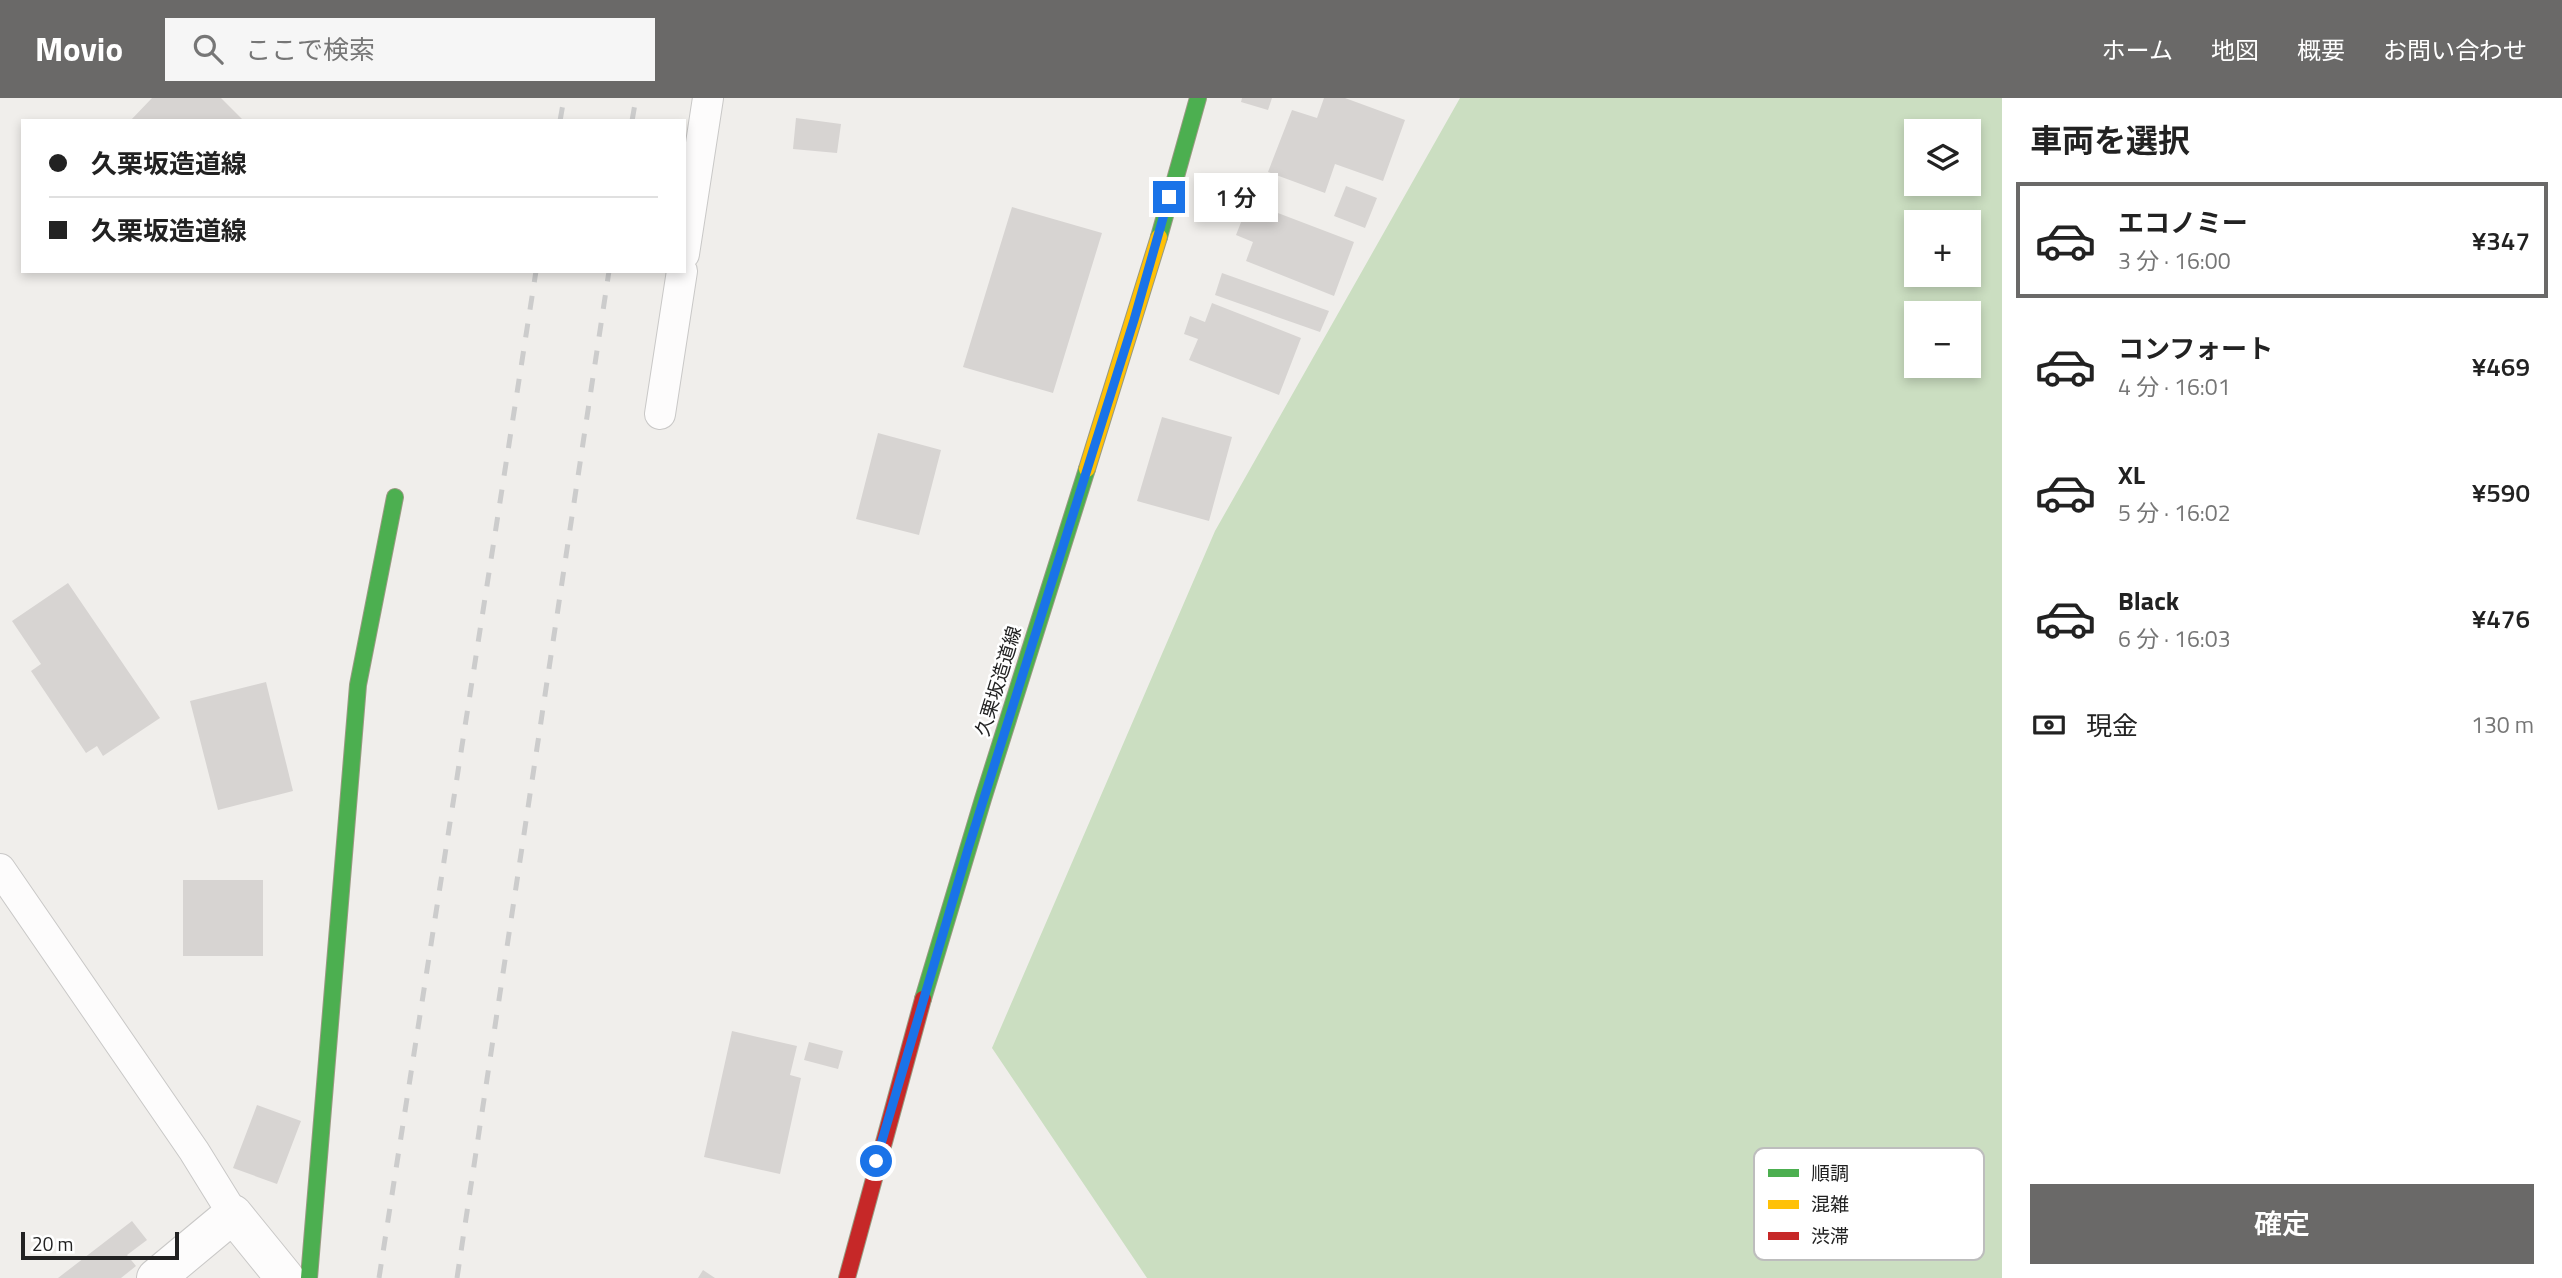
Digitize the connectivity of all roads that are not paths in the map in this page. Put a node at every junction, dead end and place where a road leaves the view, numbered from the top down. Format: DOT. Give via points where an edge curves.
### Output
graph roads {
  1 [pos="708,98"];
  2 [pos="1198,98"];
  3 [pos="686,241"];
  4 [pos="682,273"];
  5 [pos="660,414"];
  6 [pos="394,497"];
  7 [pos="0,869"];
  8 [pos="233,1214"];
  9 [pos="156,1278"];
  10 [pos="285,1278"];
  11 [pos="309,1278"];
  12 [pos="847,1278"];
  1 -- 3 [label="lane"];
  2 -- 12 [label="main road, 久栗坂造道線" via="1134,320 881,1137"];
  4 -- 5 [label="lane"];
  6 -- 11 [label="main road" via="358,685"];
  7 -- 8 [label="lane"];
  8 -- 9 [label="street"];
  8 -- 10 [label="street"];
}
